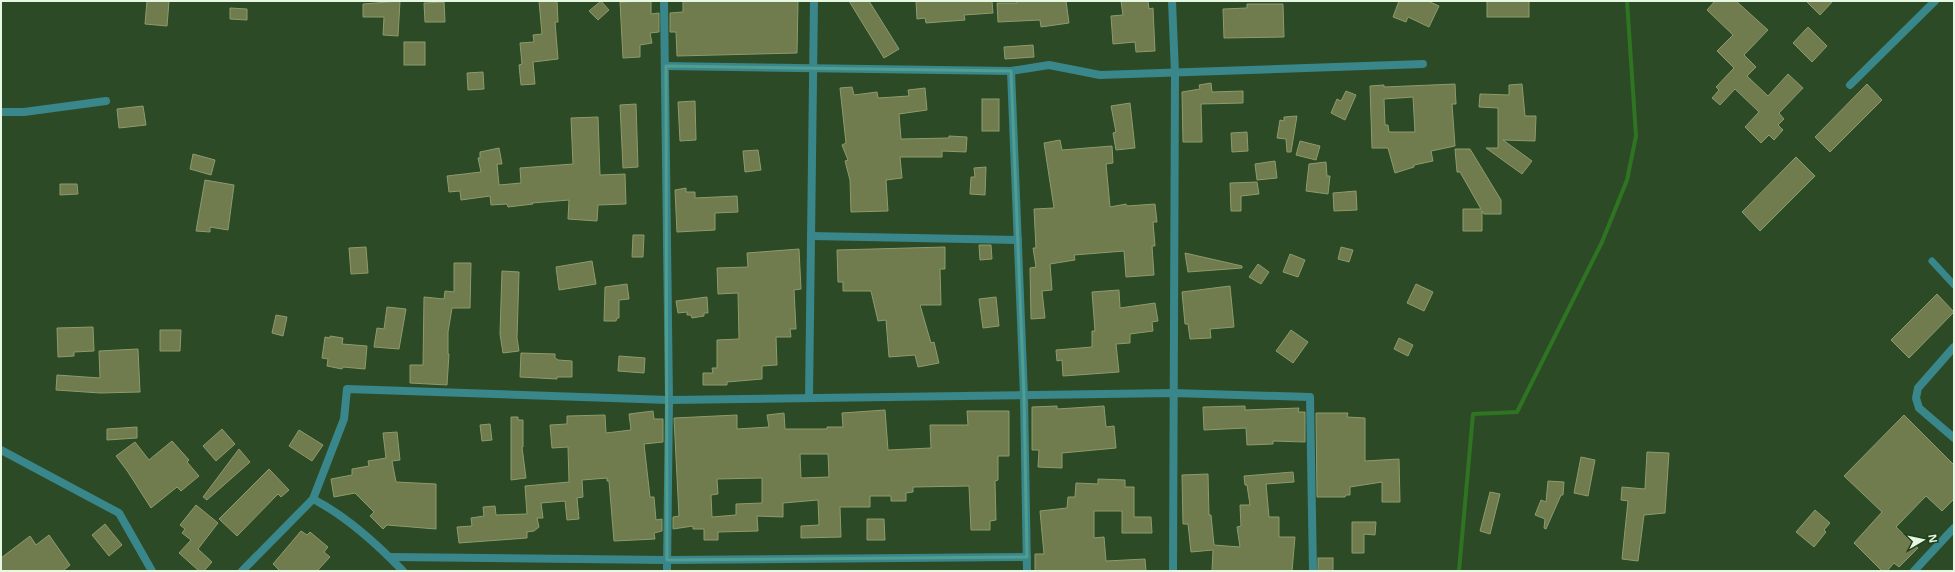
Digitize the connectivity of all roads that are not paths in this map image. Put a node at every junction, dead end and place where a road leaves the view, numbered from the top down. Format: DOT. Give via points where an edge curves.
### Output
graph roads {
  1 [pos="664,1"];
  2 [pos="814,1"];
  3 [pos="1172,1"];
  4 [pos="1935,1"];
  5 [pos="1424,64"];
  6 [pos="666,66"];
  7 [pos="814,67"];
  8 [pos="1011,71"];
  9 [pos="1175,73"];
  10 [pos="1850,85"];
  11 [pos="106,100"];
  12 [pos="1,112"];
  13 [pos="811,236"];
  14 [pos="1018,240"];
  15 [pos="1932,261"];
  16 [pos="1954,284"];
  17 [pos="1954,347"];
  18 [pos="1173,393"];
  19 [pos="1024,396"];
  20 [pos="809,398"];
  21 [pos="669,400"];
  22 [pos="1954,438"];
  23 [pos="1,450"];
  24 [pos="313,499"];
  25 [pos="1954,528"];
  26 [pos="390,557"];
  27 [pos="1027,557"];
  28 [pos="667,560"];
  29 [pos="152,571"];
  30 [pos="242,571"];
  31 [pos="403,571"];
  32 [pos="667,571"];
  33 [pos="1027,571"];
  34 [pos="1173,571"];
  35 [pos="1313,571"];
  36 [pos="1914,571"];
  1 -- 6 [label="street"];
  2 -- 7 [label="street"];
  3 -- 9 [label="street"];
  4 -- 10 [label="street"];
  5 -- 9 [label="street"];
  6 -- 7 [label="street"];
  6 -- 21 [label="street"];
  7 -- 8 [label="street"];
  7 -- 13 [label="street"];
  8 -- 9 [label="street" via="1049,65 1100,75"];
  8 -- 14 [label="street"];
  9 -- 18 [label="street"];
  11 -- 12 [label="street" via="24,112"];
  13 -- 14 [label="street"];
  13 -- 20 [label="street"];
  14 -- 19 [label="street"];
  15 -- 16 [label="lane"];
  17 -- 22 [label="street" via="1918,388 1916,398 1919,408"];
  18 -- 19 [label="street"];
  18 -- 34 [label="street"];
  18 -- 35 [label="street" via="1310,397"];
  19 -- 20 [label="street"];
  19 -- 27 [label="street"];
  20 -- 21 [label="street"];
  21 -- 24 [label="street" via="347,389 344,419"];
  21 -- 28 [label="street"];
  23 -- 29 [label="street" via="119,513"];
  24 -- 26 [label="street" via="331,508"];
  24 -- 30 [label="street"];
  25 -- 36 [label="street"];
  26 -- 28 [label="street"];
  26 -- 31 [label="street"];
  27 -- 28 [label="street"];
  27 -- 33 [label="street"];
  28 -- 32 [label="street"];
}
